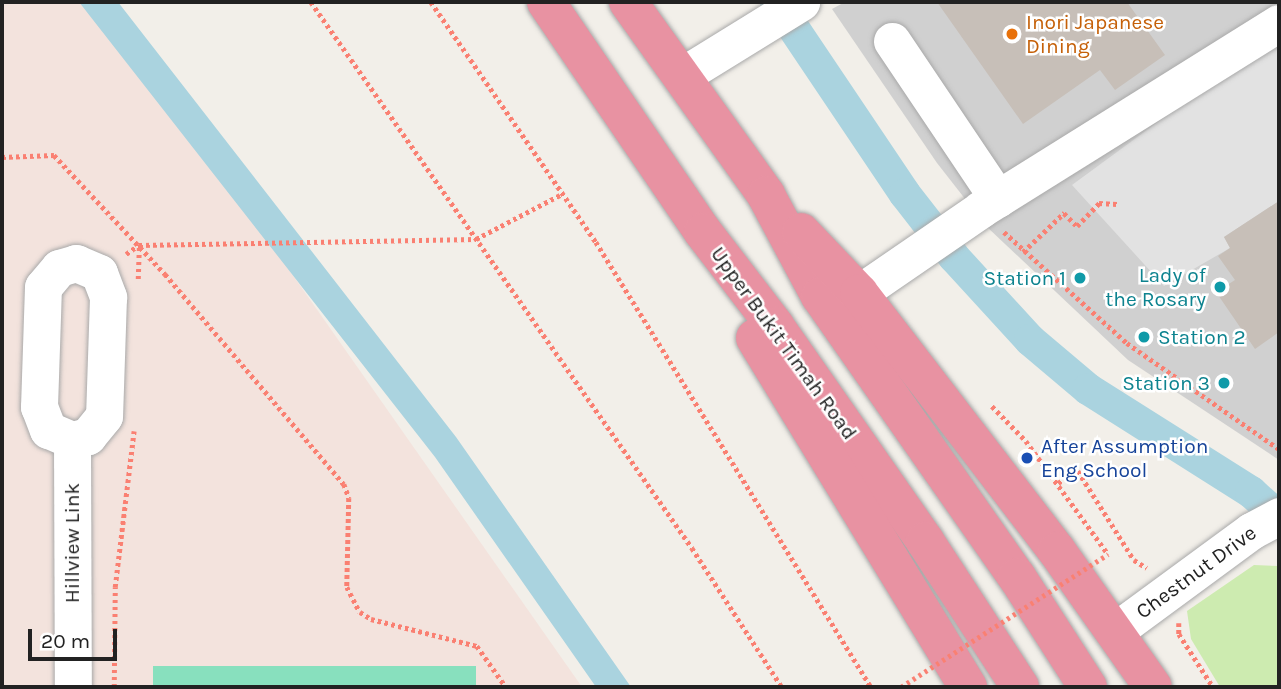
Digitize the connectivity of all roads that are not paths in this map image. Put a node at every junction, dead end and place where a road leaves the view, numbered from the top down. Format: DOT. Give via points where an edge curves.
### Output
graph roads {
  1 [pos="546,2"];
  2 [pos="628,2"];
  3 [pos="800,2"];
  4 [pos="1279,23"];
  5 [pos="892,41"];
  6 [pos="683,75"];
  7 [pos="766,195"];
  8 [pos="981,210"];
  9 [pos="703,232"];
  10 [pos="859,293"];
  11 [pos="72,440"];
  12 [pos="1265,523"];
  13 [pos="1115,631"];
  14 [pos="73,687"];
  15 [pos="968,687"];
  16 [pos="1020,687"];
  17 [pos="1088,687"];
  18 [pos="1153,687"];
  1 -- 9 [label="highway, Upper Bukit Timah Road"];
  2 -- 6 [label="highway"];
  3 -- 6 [label="street"];
  4 -- 8 [label="street"];
  5 -- 8 [label="street"];
  6 -- 7 [label="highway"];
  7 -- 10 [label="highway"];
  7 -- 17 [label="highway" via="820,296 1017,577"];
  8 -- 10 [label="street"];
  9 -- 15 [label="highway" via="756,341"];
  9 -- 16 [label="highway, Upper Bukit Timah Road" via="878,473"];
  10 -- 13 [label="highway"];
  11 -- 14 [label="street, Hillview Link"];
  12 -- 13 [label="street, Chestnut Drive" via="1176,598"];
  13 -- 18 [label="highway"];
}
